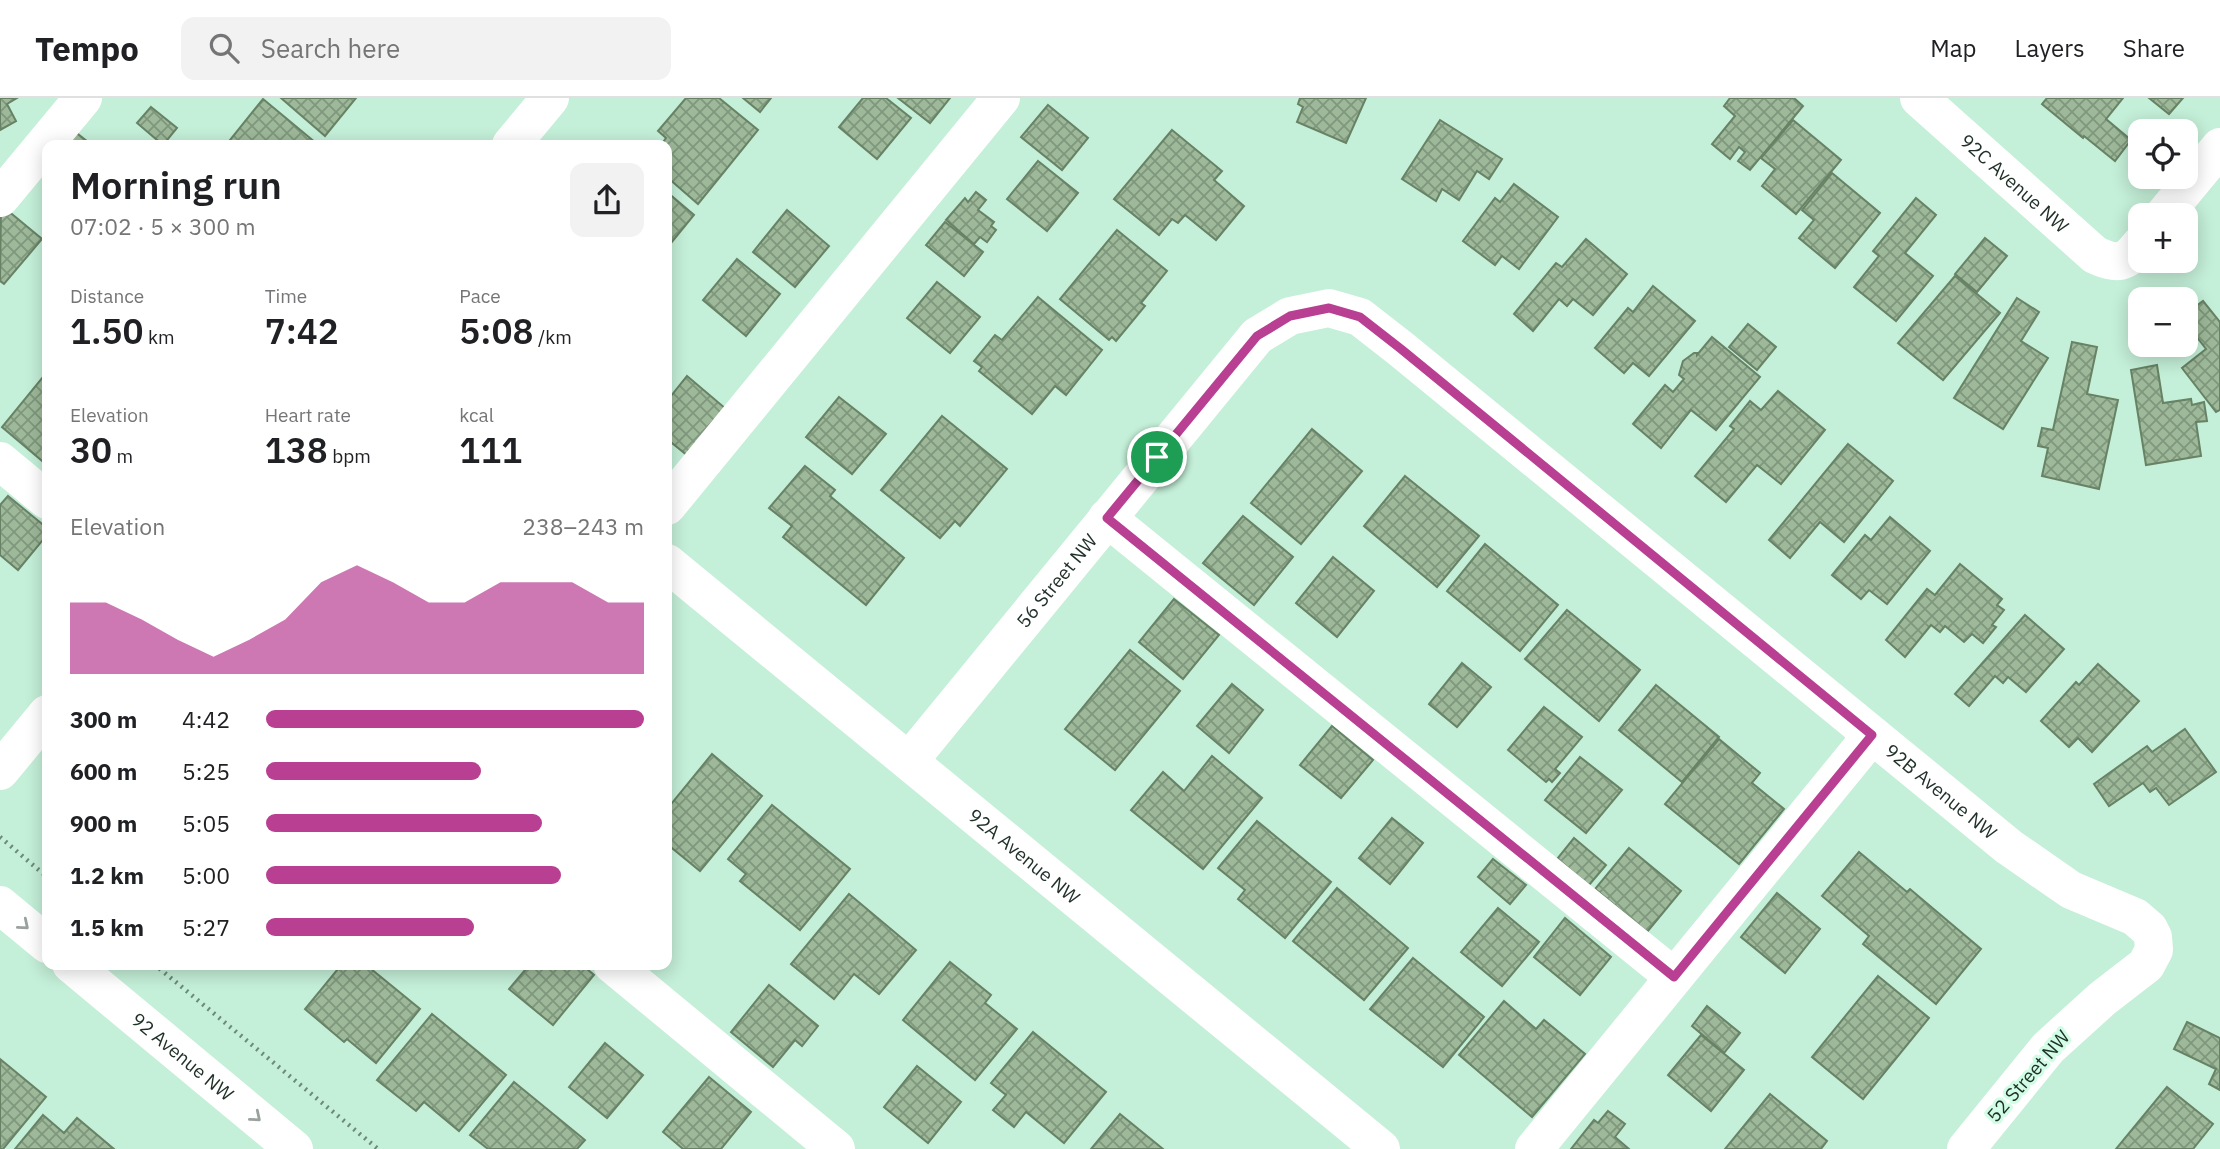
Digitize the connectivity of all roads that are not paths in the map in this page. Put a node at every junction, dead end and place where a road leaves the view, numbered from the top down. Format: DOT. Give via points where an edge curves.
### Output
graph roads {
  1 [pos="83,98"];
  2 [pos="550,98"];
  3 [pos="1002,98"];
  4 [pos="1920,98"];
  5 [pos="48,140"];
  6 [pos="515,140"];
  7 [pos="42,147"];
  8 [pos="2220,147"];
  9 [pos="0,198"];
  10 [pos="2175,203"];
  11 [pos="2126,254"];
  12 [pos="1257,336"];
  13 [pos="0,460"];
  14 [pos="42,496"];
  15 [pos="672,500"];
  16 [pos="1107,518"];
  17 [pos="672,567"];
  18 [pos="42,720"];
  19 [pos="1872,735"];
  20 [pos="909,761"];
  21 [pos="0,771"];
  22 [pos="0,905"];
  23 [pos="42,940"];
  24 [pos="2154,950"];
  25 [pos="79,970"];
  26 [pos="618,970"];
  27 [pos="1674,977"];
  28 [pos="294,1149"];
  29 [pos="836,1149"];
  30 [pos="1381,1149"];
  31 [pos="1534,1149"];
  32 [pos="1966,1149"];
  1 -- 5 [label="street"];
  2 -- 6 [label="street"];
  3 -- 15 [label="street"];
  4 -- 11 [label="street, 92C Avenue NW" via="2095,256"];
  7 -- 9 [label="street"];
  8 -- 10 [label="street"];
  12 -- 16 [label="street, 56 Street NW"];
  12 -- 19 [label="street, 92B Avenue NW" via="1290,316 1329,308 1360,317"];
  13 -- 14 [label="street"];
  16 -- 20 [label="street, 56 Street NW"];
  16 -- 27 [label="street"];
  17 -- 20 [label="street, 92A Avenue NW"];
  18 -- 21 [label="street"];
  19 -- 24 [label="street, 92B Avenue NW" via="2009,847 2071,890 2135,917 2149,929"];
  19 -- 27 [label="street"];
  20 -- 30 [label="street, 92A Avenue NW"];
  22 -- 23 [label="street, one-way"];
  24 -- 32 [label="street, 52 Street NW" via="2146,965 2048,1048"];
  25 -- 28 [label="street, 92 Avenue NW, one-way"];
  26 -- 29 [label="street"];
  27 -- 31 [label="street"];
}
